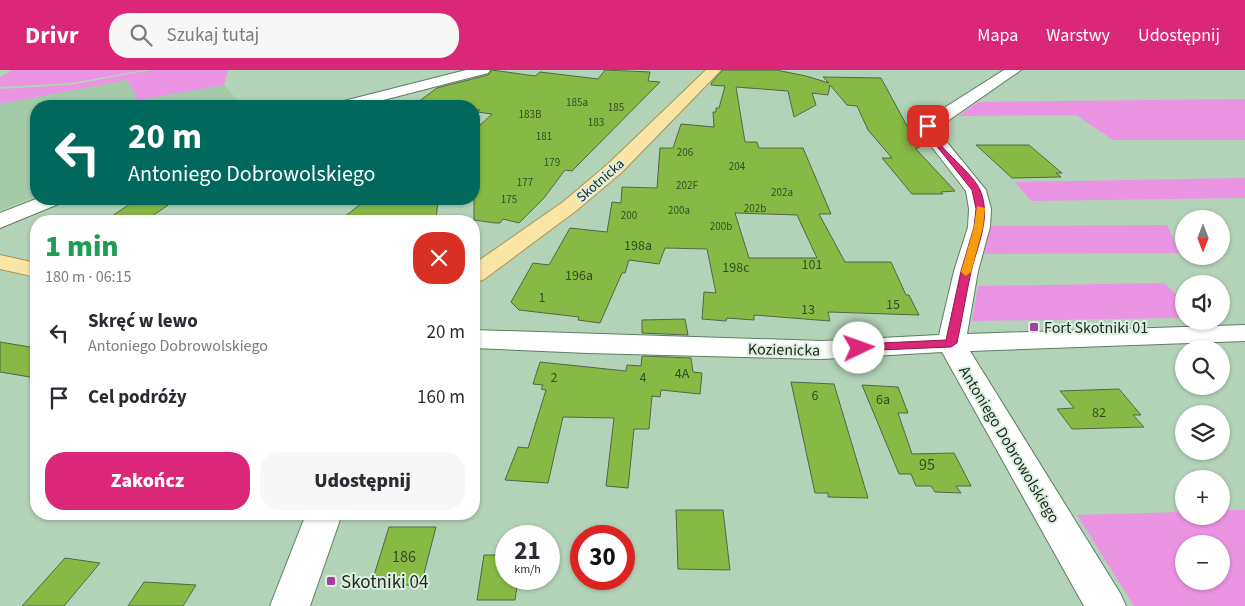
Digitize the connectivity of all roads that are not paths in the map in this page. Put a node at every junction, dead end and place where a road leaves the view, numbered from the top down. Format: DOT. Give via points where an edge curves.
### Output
graph roads {
  1 [pos="483,70"];
  2 [pos="714,70"];
  3 [pos="1014,70"];
  4 [pos="366,100"];
  5 [pos="39,205"];
  6 [pos="0,221"];
  7 [pos="0,262"];
  8 [pos="30,269"];
  9 [pos="480,272"];
  10 [pos="1245,333"];
  11 [pos="480,339"];
  12 [pos="951,343"];
  13 [pos="322,520"];
  14 [pos="290,606"];
  15 [pos="1106,606"];
  1 -- 4 [label="street"];
  2 -- 9 [label="main road, Skotnicka" via="615,168 570,206"];
  3 -- 12 [label="street" via="927,129 976,190 980,209 979,227"];
  5 -- 6 [label="street"];
  7 -- 8 [label="main road"];
  10 -- 12 [label="street, Kozienicka"];
  11 -- 12 [label="street, Kozienicka" via="822,350"];
  12 -- 15 [label="street, Antoniego Dobrowolskiego"];
  13 -- 14 [label="street"];
}
